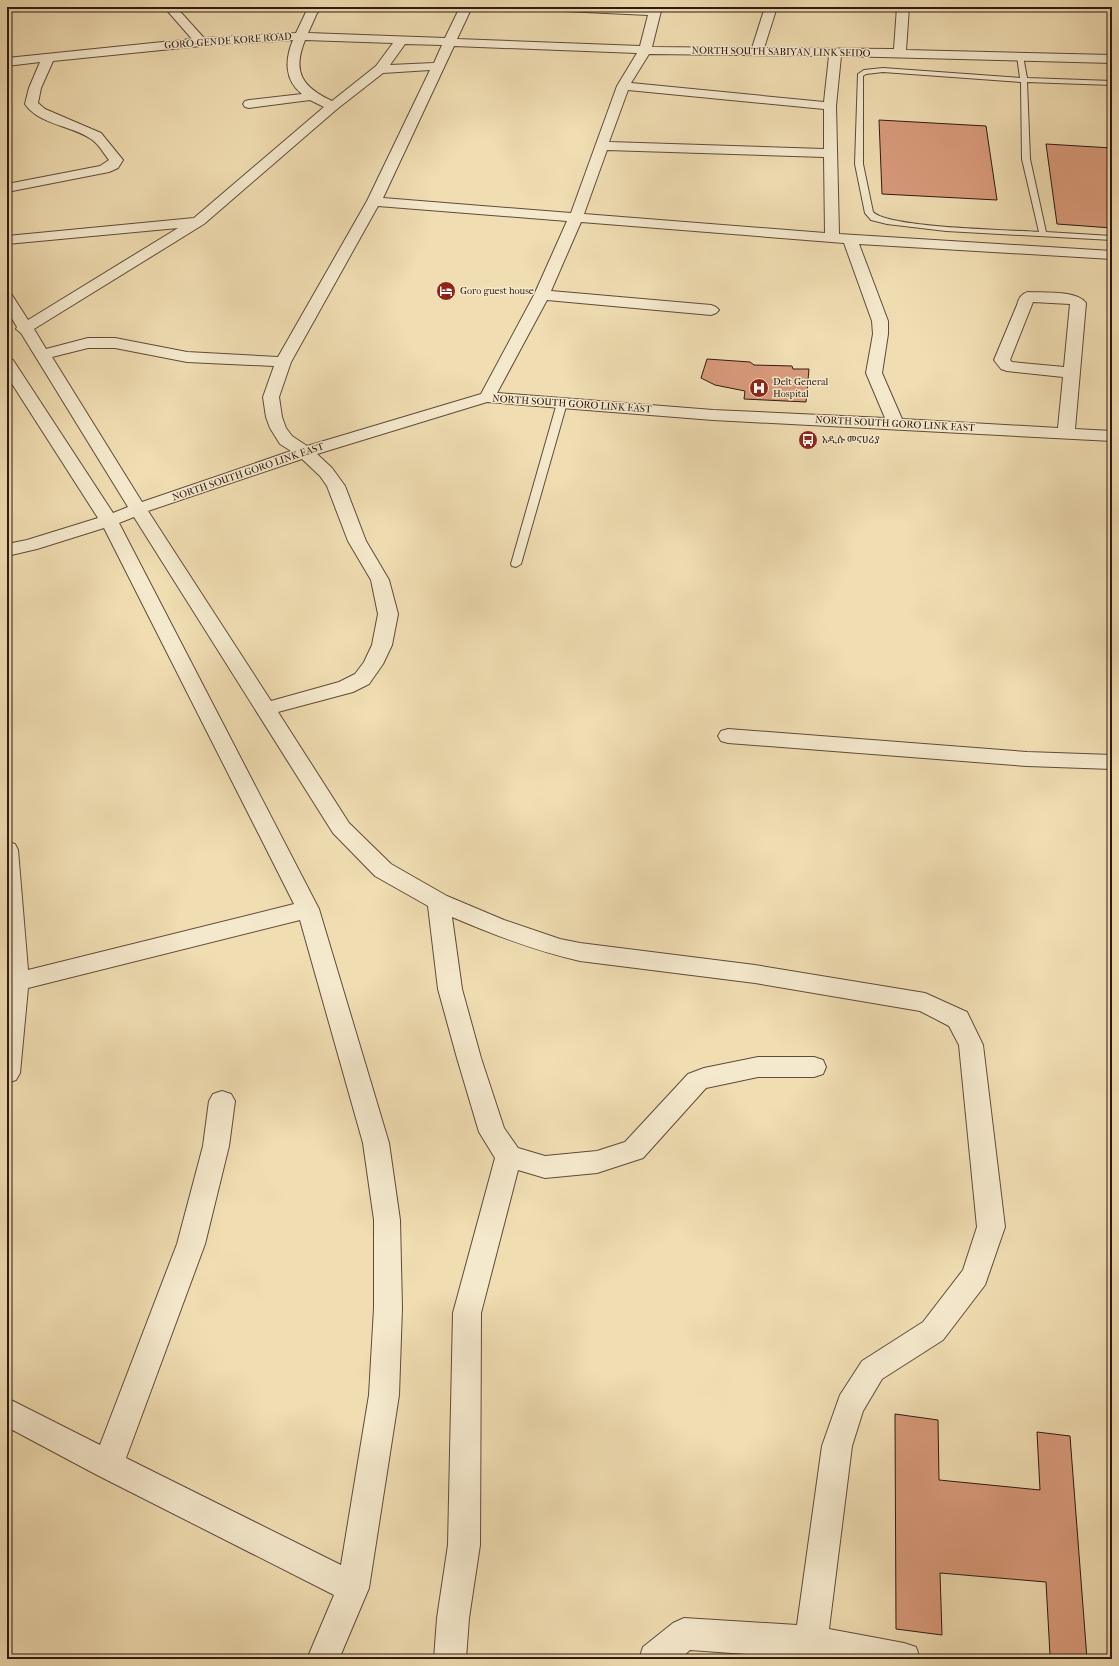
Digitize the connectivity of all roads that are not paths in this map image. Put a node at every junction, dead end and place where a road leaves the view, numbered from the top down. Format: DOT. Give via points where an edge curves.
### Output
graph roads {
  1 [pos="12,7"];
  2 [pos="170,7"];
  3 [pos="317,7"];
  4 [pos="466,7"];
  5 [pos="542,7"];
  6 [pos="771,7"];
  7 [pos="903,7"];
  8 [pos="7,8"];
  9 [pos="655,9"];
  10 [pos="300,36"];
  11 [pos="402,39"];
  12 [pos="451,41"];
  13 [pos="201,42"];
  14 [pos="645,50"];
  15 [pos="757,52"];
  16 [pos="835,53"];
  17 [pos="900,53"];
  18 [pos="1020,56"];
  19 [pos="48,58"];
  20 [pos="1112,59"];
  21 [pos="8,60"];
  22 [pos="438,66"];
  23 [pos="380,69"];
  24 [pos="1024,80"];
  25 [pos="1112,83"];
  26 [pos="623,86"];
  27 [pos="313,96"];
  28 [pos="249,104"];
  29 [pos="333,106"];
  30 [pos="830,106"];
  31 [pos="603,146"];
  32 [pos="830,153"];
  33 [pos="7,188"];
  34 [pos="374,201"];
  35 [pos="576,217"];
  36 [pos="199,221"];
  37 [pos="1042,234"];
  38 [pos="832,238"];
  39 [pos="850,238"];
  40 [pos="1112,238"];
  41 [pos="7,240"];
  42 [pos="1112,255"];
  43 [pos="542,295"];
  44 [pos="7,298"];
  45 [pos="711,310"];
  46 [pos="24,328"];
  47 [pos="41,355"];
  48 [pos="283,362"];
  49 [pos="7,363"];
  50 [pos="1072,373"];
  51 [pos="487,398"];
  52 [pos="562,403"];
  53 [pos="896,424"];
  54 [pos="1066,434"];
  55 [pos="1112,436"];
  56 [pos="305,452"];
  57 [pos="138,509"];
  58 [pos="109,521"];
  59 [pos="7,550"];
  60 [pos="516,564"];
  61 [pos="266,709"];
  62 [pos="728,736"];
  63 [pos="1112,762"];
  64 [pos="7,855"];
  65 [pos="439,902"];
  66 [pos="308,909"];
  67 [pos="18,982"];
  68 [pos="814,1067"];
  69 [pos="7,1073"];
  70 [pos="222,1101"];
  71 [pos="509,1156"];
  72 [pos="7,1412"];
  73 [pos="108,1465"];
  74 [pos="353,1588"];
  75 [pos="810,1642"];
  76 [pos="323,1659"];
  77 [pos="450,1659"];
  78 [pos="655,1659"];
  79 [pos="904,1659"];
  1 -- 8 [label="street"];
  2 -- 13 [label="street"];
  3 -- 10 [label="street"];
  4 -- 12 [label="street"];
  5 -- 9 [label="street"];
  6 -- 15 [label="street"];
  7 -- 17 [label="street"];
  9 -- 14 [label="street"];
  10 -- 11 [label="street, GORO-GENDE KORE ROAD"];
  10 -- 13 [label="street, GORO-GENDE KORE ROAD"];
  10 -- 27 [label="street" via="292,54 293,71 299,84"];
  11 -- 12 [label="street, GORO-GENDE KORE ROAD"];
  11 -- 23 [label="street"];
  12 -- 14 [label="street, NORTH SOUTH SABIYAN LINK SEIDO"];
  12 -- 22 [label="street"];
  13 -- 19 [label="street, GORO-GENDE KORE ROAD"];
  14 -- 15 [label="street, NORTH SOUTH SABIYAN LINK SEIDO"];
  14 -- 26 [label="street"];
  15 -- 16 [label="street, NORTH SOUTH SABIYAN LINK SEIDO"];
  16 -- 17 [label="street, NORTH SOUTH SABIYAN LINK SEIDO"];
  16 -- 30 [label="street"];
  17 -- 18 [label="street, NORTH SOUTH SABIYAN LINK SEIDO"];
  18 -- 20 [label="street, NORTH SOUTH SABIYAN LINK SEIDO"];
  18 -- 24 [label="lane"];
  19 -- 21 [label="street, GORO-GENDE KORE ROAD"];
  19 -- 33 [label="street" via="34,88 32,104 40,112 96,136 116,160 113,165 104,169"];
  22 -- 23 [label="street"];
  22 -- 34 [label="street"];
  23 -- 29 [label="street"];
  24 -- 25 [label="lane"];
  24 -- 37 [label="lane" via="1026,159"];
  24 -- 37 [label="lane" via="883,70 864,72 860,75 859,164 869,213 877,219 946,229"];
  26 -- 30 [label="street"];
  26 -- 31 [label="street"];
  27 -- 28 [label="street"];
  27 -- 29 [label="street"];
  29 -- 36 [label="street"];
  30 -- 32 [label="street"];
  31 -- 32 [label="street"];
  31 -- 35 [label="street"];
  32 -- 38 [label="street"];
  34 -- 35 [label="street"];
  34 -- 48 [label="street"];
  35 -- 38 [label="street"];
  35 -- 43 [label="street"];
  36 -- 41 [label="street"];
  36 -- 46 [label="street"];
  37 -- 40 [label="lane"];
  38 -- 39 [label="street"];
  39 -- 42 [label="street"];
  39 -- 53 [label="street" via="880,321 881,330 874,373"];
  43 -- 45 [label="street"];
  43 -- 51 [label="street"];
  44 -- 46 [label="street"];
  46 -- 47 [label="street"];
  47 -- 48 [label="street" via="88,343 114,343 187,357"];
  47 -- 57 [label="street"];
  48 -- 56 [label="street" via="271,397 274,417 286,440"];
  49 -- 58 [label="street"];
  50 -- 50 [label="street" via="1007,366 1003,363 1026,298 1078,301"];
  50 -- 54 [label="street"];
  51 -- 52 [label="street, NORTH SOUTH GORO LINK EAST"];
  51 -- 56 [label="street, NORTH SOUTH GORO LINK EAST"];
  52 -- 53 [label="street, NORTH SOUTH GORO LINK EAST" via="712,415"];
  52 -- 60 [label="lane"];
  53 -- 54 [label="street, NORTH SOUTH GORO LINK EAST"];
  54 -- 55 [label="street, NORTH SOUTH GORO LINK EAST"];
  56 -- 57 [label="street, NORTH SOUTH GORO LINK EAST"];
  56 -- 61 [label="street" via="326,472 336,486 358,541 380,580 388,614 387,623 379,652 362,679 346,687"];
  57 -- 58 [label="street, NORTH SOUTH GORO LINK EAST"];
  57 -- 61 [label="street"];
  58 -- 59 [label="street, NORTH SOUTH GORO LINK EAST"];
  58 -- 66 [label="street"];
  61 -- 65 [label="street" via="341,828 383,870"];
  62 -- 63 [label="street" via="1027,759"];
  64 -- 67 [label="street"];
  65 -- 71 [label="street" via="450,990 464,1043 492,1132"];
  65 -- 75 [label="street" via="496,926 580,952 755,974 925,1002 958,1019 971,1045 991,1227 975,1276 933,1331 872,1370 850,1405 836,1446"];
  66 -- 67 [label="street"];
  66 -- 74 [label="street" via="376,1143 387,1220 388,1308 384,1395"];
  67 -- 69 [label="street"];
  68 -- 71 [label="street" via="758,1067 697,1081 634,1150 597,1162 545,1167"];
  70 -- 73 [label="street" via="216,1146 192,1244"];
  71 -- 77 [label="street" via="467,1313 464,1545 453,1618"];
  72 -- 73 [label="street"];
  73 -- 74 [label="street"];
  74 -- 76 [label="street"];
  75 -- 78 [label="street" via="684,1634"];
  75 -- 79 [label="street"];
}
